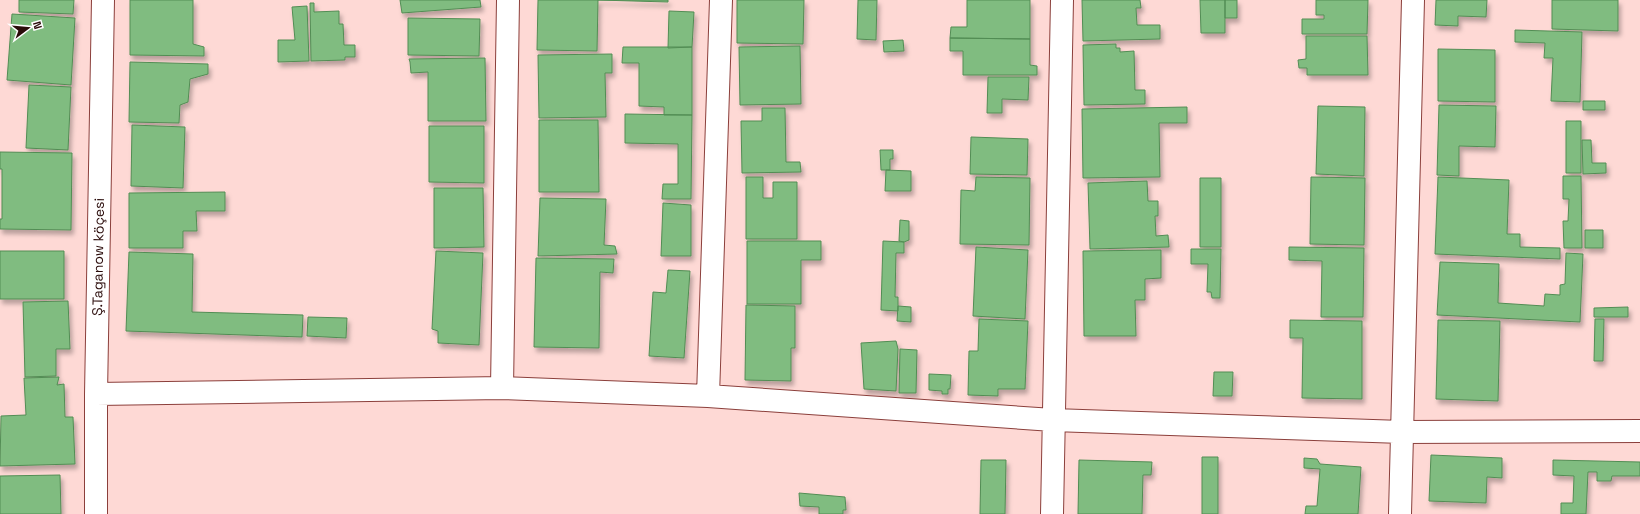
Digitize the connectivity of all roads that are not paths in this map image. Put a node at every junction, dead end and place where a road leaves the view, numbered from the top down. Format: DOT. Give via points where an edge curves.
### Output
graph roads {
  1 [pos="103,0"];
  2 [pos="508,0"];
  3 [pos="721,0"];
  4 [pos="1062,0"];
  5 [pos="1412,0"];
  6 [pos="502,388"];
  7 [pos="96,394"];
  8 [pos="708,396"];
  9 [pos="1053,420"];
  10 [pos="1640,431"];
  11 [pos="1402,432"];
  12 [pos="96,514"];
  13 [pos="1052,514"];
  14 [pos="1400,514"];
  1 -- 7 [label="street, Ş.Taganow köçesi"];
  2 -- 6 [label="street"];
  3 -- 8 [label="street"];
  4 -- 9 [label="street"];
  5 -- 11 [label="street"];
  6 -- 7 [label="street"];
  6 -- 8 [label="street"];
  7 -- 12 [label="street, Ş.Taganow köçesi"];
  8 -- 9 [label="street"];
  9 -- 11 [label="street"];
  9 -- 13 [label="street"];
  10 -- 11 [label="street"];
  11 -- 14 [label="street"];
}
